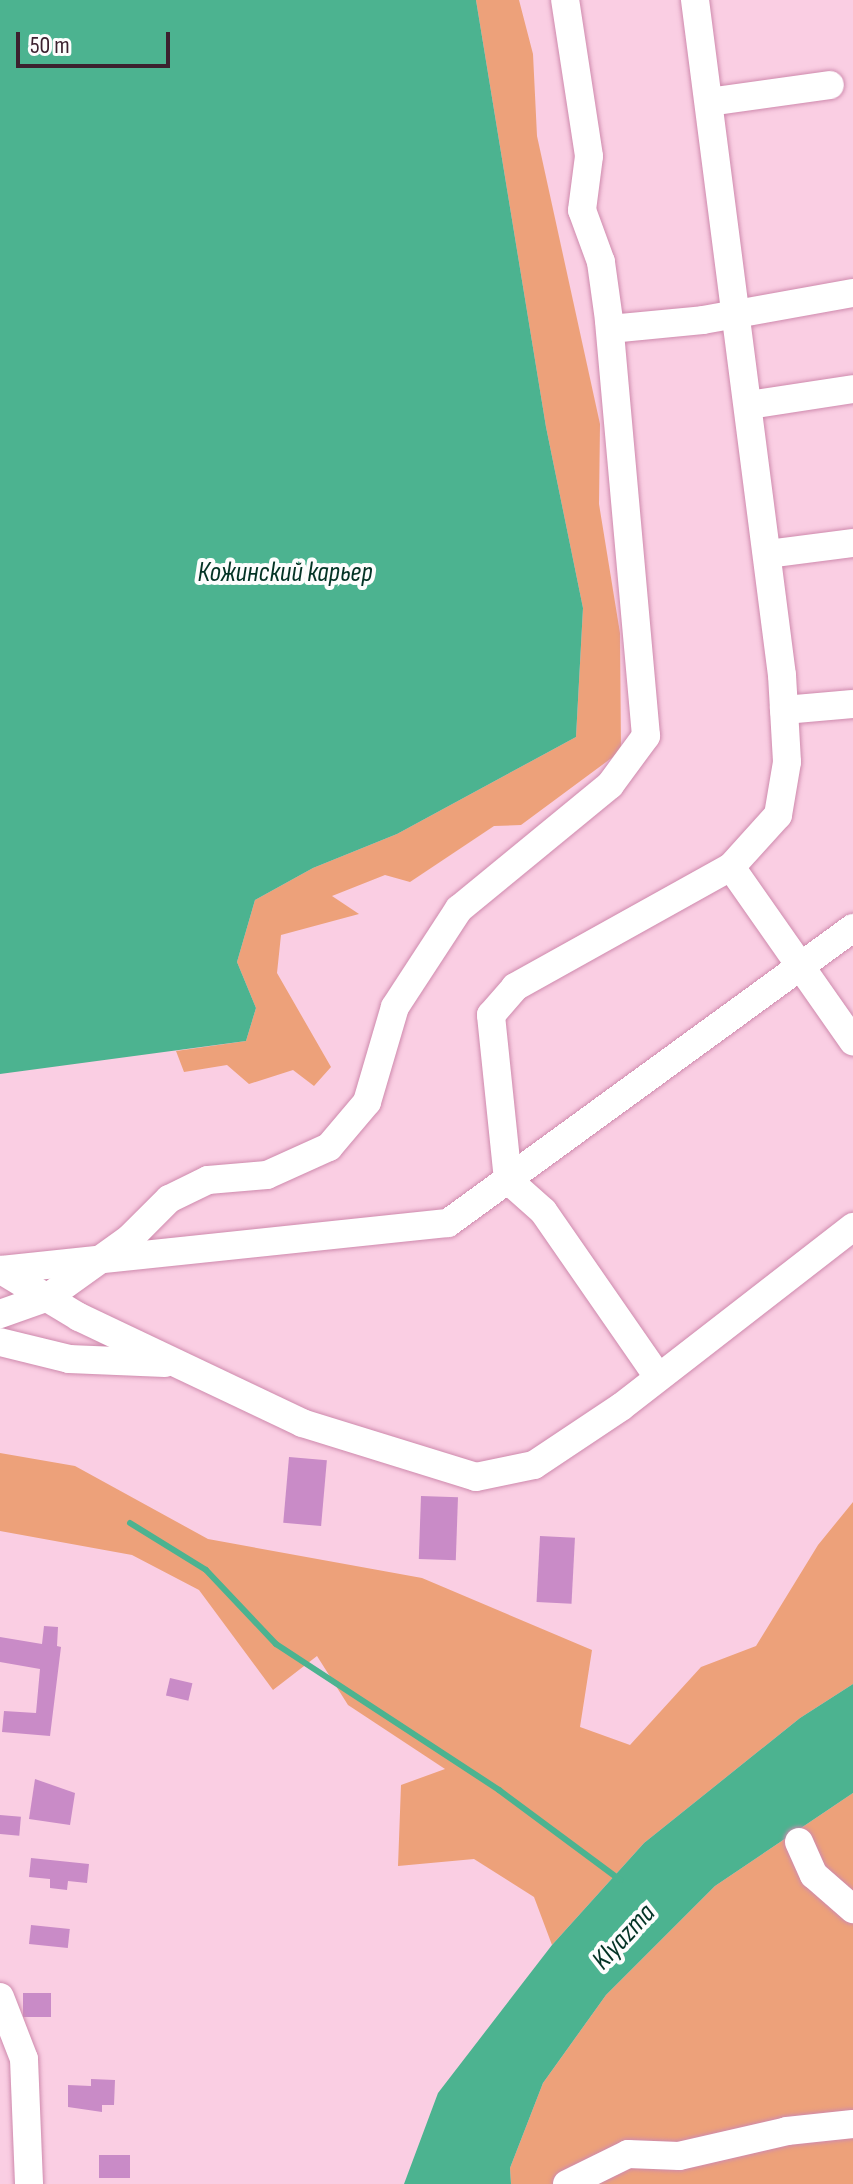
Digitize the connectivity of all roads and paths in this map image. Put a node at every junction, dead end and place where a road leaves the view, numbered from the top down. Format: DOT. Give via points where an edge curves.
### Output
graph roads {
  1 [pos="565,0"];
  2 [pos="695,0"];
  3 [pos="830,85"];
  4 [pos="709,102"];
  5 [pos="853,293"];
  6 [pos="738,314"];
  7 [pos="610,329"];
  8 [pos="853,389"];
  9 [pos="749,405"];
  10 [pos="853,543"];
  11 [pos="767,554"];
  12 [pos="853,704"];
  13 [pos="784,710"];
  14 [pos="731,867"];
  15 [pos="853,928"];
  16 [pos="802,967"];
  17 [pos="853,1041"];
  18 [pos="508,1180"];
  19 [pos="853,1227"];
  20 [pos="104,1256"];
  21 [pos="0,1270"];
  22 [pos="48,1297"];
  23 [pos="0,1314"];
  24 [pos="0,1342"];
  25 [pos="181,1364"];
  26 [pos="656,1374"];
  27 [pos="799,1842"];
  28 [pos="853,1909"];
  29 [pos="0,1997"];
  30 [pos="853,2124"];
  31 [pos="29,2184"];
  32 [pos="567,2184"];
  1 -- 7 [label="street" via="589,156 582,210 601,262"];
  2 -- 4 [label="street"];
  3 -- 4 [label="street"];
  4 -- 6 [label="street"];
  5 -- 6 [label="street"];
  6 -- 7 [label="street"];
  6 -- 9 [label="street"];
  7 -- 20 [label="street" via="646,736 610,785 459,909 395,1007 367,1102 329,1147 267,1175 208,1180 169,1199"];
  8 -- 9 [label="street"];
  9 -- 11 [label="street"];
  10 -- 11 [label="street"];
  11 -- 13 [label="street"];
  12 -- 13 [label="street"];
  13 -- 14 [label="street" via="787,762 778,815"];
  14 -- 16 [label="street"];
  14 -- 18 [label="street" via="515,987 491,1015"];
  15 -- 16 [label="street"];
  16 -- 17 [label="street"];
  16 -- 18 [label="street"];
  18 -- 20 [label="street" via="448,1223"];
  18 -- 26 [label="street" via="543,1211"];
  19 -- 26 [label="street"];
  20 -- 21 [label="street"];
  20 -- 22 [label="street"];
  21 -- 22 [label="street"];
  22 -- 23 [label="street"];
  22 -- 25 [label="street"];
  24 -- 25 [label="street" via="69,1359"];
  25 -- 26 [label="street" via="302,1423 476,1477 534,1465 621,1407"];
  27 -- 28 [label="street" via="814,1875"];
  29 -- 31 [label="street" via="24,2059"];
  30 -- 32 [label="street" via="787,2131 679,2156 628,2154"];
}
